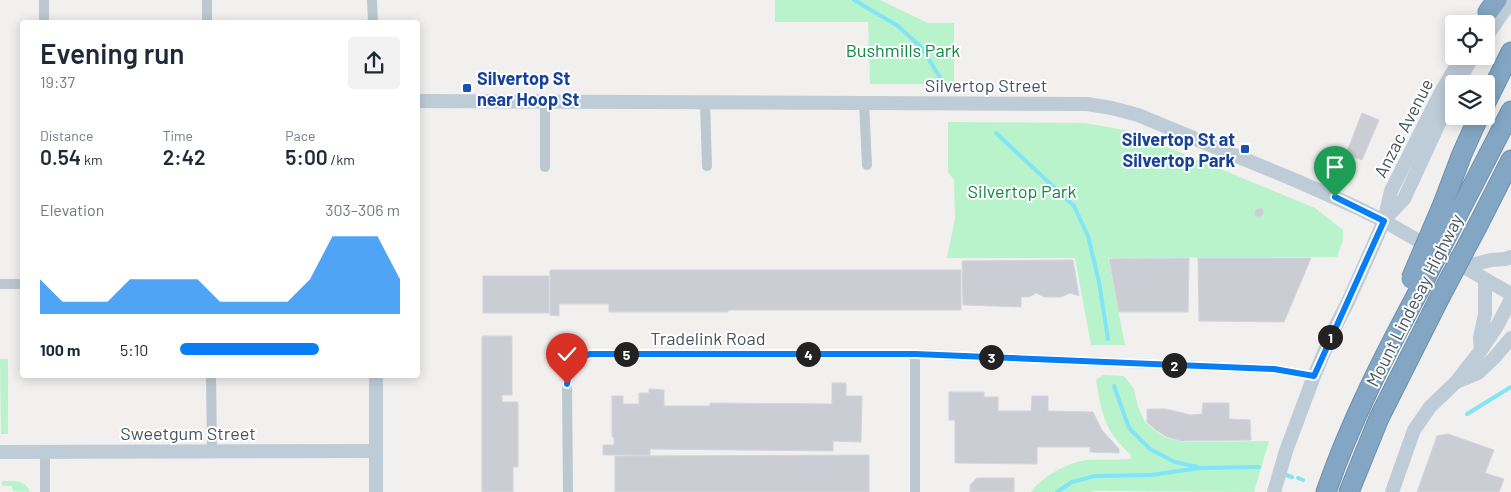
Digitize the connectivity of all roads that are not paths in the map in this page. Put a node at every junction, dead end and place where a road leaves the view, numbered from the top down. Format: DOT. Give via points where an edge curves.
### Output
graph roads {
  1 [pos="44,0"];
  2 [pos="207,0"];
  3 [pos="372,0"];
  4 [pos="1511,0"];
  5 [pos="44,20"];
  6 [pos="208,20"];
  7 [pos="373,20"];
  8 [pos="1495,24"];
  9 [pos="1511,52"];
  10 [pos="1457,65"];
  11 [pos="1495,84"];
  12 [pos="420,101"];
  13 [pos="545,102"];
  14 [pos="705,102"];
  15 [pos="864,103"];
  16 [pos="1445,110"];
  17 [pos="1511,111"];
  18 [pos="1475,125"];
  19 [pos="1511,160"];
  20 [pos="866,165"];
  21 [pos="707,166"];
  22 [pos="545,167"];
  23 [pos="1511,186"];
  24 [pos="1451,208"];
  25 [pos="1384,221"];
  26 [pos="1479,223"];
  27 [pos="1511,257"];
  28 [pos="1463,267"];
  29 [pos="1485,280"];
  30 [pos="0,284"];
  31 [pos="20,284"];
  32 [pos="1511,294"];
  33 [pos="1511,299"];
  34 [pos="1511,338"];
  35 [pos="1482,350"];
  36 [pos="915,354"];
  37 [pos="1314,376"];
  38 [pos="211,378"];
  39 [pos="376,378"];
  40 [pos="1456,382"];
  41 [pos="212,451"];
  42 [pos="376,451"];
  43 [pos="0,452"];
  44 [pos="45,452"];
  45 [pos="45,492"];
  46 [pos="376,492"];
  47 [pos="568,492"];
  48 [pos="915,492"];
  49 [pos="1274,492"];
  50 [pos="1326,492"];
  51 [pos="1349,492"];
  52 [pos="1392,492"];
  1 -- 5 [label="street"];
  2 -- 6 [label="street"];
  3 -- 7 [label="street"];
  4 -- 8 [label="street"];
  9 -- 11 [label="highway"];
  10 -- 25 [label="street, Anzac Avenue" via="1391,190"];
  12 -- 13 [label="street, Silvertop Street"];
  13 -- 14 [label="street, Silvertop Street"];
  13 -- 22 [label="street"];
  14 -- 15 [label="street, Silvertop Street"];
  14 -- 21 [label="street"];
  15 -- 20 [label="street"];
  15 -- 25 [label="street, Silvertop Street" via="1087,104 1112,108 1138,115 1297,181"];
  16 -- 25 [label="street, Anzac Avenue" via="1404,199"];
  17 -- 24 [label="highway, Mount Lindesay Highway"];
  18 -- 24 [label="highway" via="1462,154"];
  19 -- 26 [label="highway, Mount Lindesay Highway"];
  23 -- 26 [label="highway" via="1496,211"];
  24 -- 50 [label="highway, Mount Lindesay Highway, bridge" via="1416,282 1407,313 1363,401"];
  25 -- 28 [label="street, Silvertop Street"];
  25 -- 37 [label="street, Anzac Avenue"];
  26 -- 51 [label="highway, Mount Lindesay Highway, bridge" via="1379,418"];
  27 -- 28 [label="street"];
  28 -- 29 [label="street, Silvertop Street"];
  29 -- 32 [label="street, Silvertop Street"];
  29 -- 35 [label="street" via="1480,338"];
  30 -- 31 [label="street"];
  33 -- 35 [label="street"];
  34 -- 40 [label="street" via="1478,373"];
  35 -- 40 [label="street"];
  36 -- 37 [label="street, Tradelink Road" via="1274,369"];
  36 -- 47 [label="street, Tradelink Road" via="590,354 575,360 568,378"];
  36 -- 48 [label="street"];
  37 -- 49 [label="street, Anzac Avenue"];
  38 -- 41 [label="street"];
  39 -- 42 [label="street"];
  40 -- 52 [label="street" via="1430,407 1414,430"];
  41 -- 42 [label="street, Sweetgum Street"];
  41 -- 44 [label="street, Sweetgum Street"];
  42 -- 46 [label="street"];
  43 -- 44 [label="street, Sweetgum Street"];
  44 -- 45 [label="street"];
}
